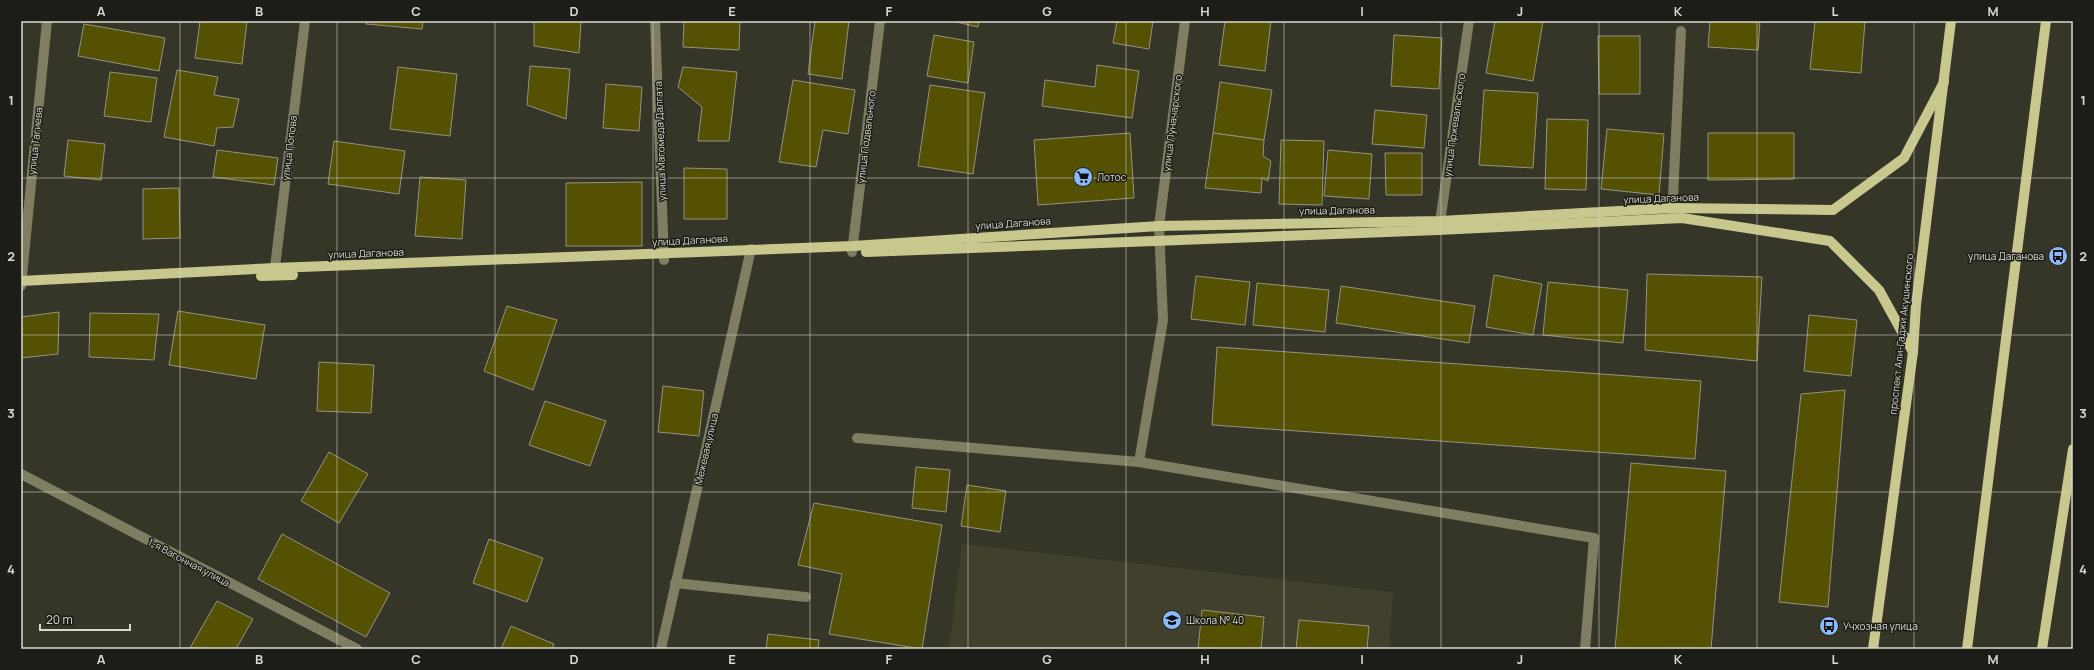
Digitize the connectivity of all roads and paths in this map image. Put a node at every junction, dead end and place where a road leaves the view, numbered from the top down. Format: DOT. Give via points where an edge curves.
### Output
graph roads {
  1 [pos="47,21"];
  2 [pos="305,21"];
  3 [pos="655,21"];
  4 [pos="880,21"];
  5 [pos="1185,21"];
  6 [pos="1469,21"];
  7 [pos="1951,21"];
  8 [pos="2046,21"];
  9 [pos="1681,31"];
  10 [pos="1944,82"];
  11 [pos="1673,213"];
  12 [pos="1439,225"];
  13 [pos="1159,226"];
  14 [pos="1159,241"];
  15 [pos="853,249"];
  16 [pos="751,252"];
  17 [pos="664,257"];
  18 [pos="275,272"];
  19 [pos="21,281"];
  20 [pos="21,286"];
  21 [pos="1913,352"];
  22 [pos="857,438"];
  23 [pos="2073,449"];
  24 [pos="1139,462"];
  25 [pos="21,474"];
  26 [pos="675,583"];
  27 [pos="806,598"];
  28 [pos="357,649"];
  29 [pos="661,649"];
  30 [pos="1586,649"];
  31 [pos="1873,649"];
  32 [pos="1967,649"];
  33 [pos="2042,649"];
  1 -- 19 [label="street, улица Тагиева"];
  2 -- 18 [label="street, улица Попова"];
  3 -- 17 [label="street, улица Магомеда Далгата"];
  4 -- 15 [label="street, улица Подвального"];
  5 -- 13 [label="street, улица Луначарского"];
  6 -- 12 [label="street, улица Пржевальского"];
  7 -- 10 [label="main road, проспект Али-Гаджи Акушинского"];
  8 -- 32 [label="main road"];
  9 -- 11 [label="street"];
  10 -- 11 [label="main road, улица Даганова" via="1904,158 1833,210"];
  10 -- 21 [label="main road, проспект Али-Гаджи Акушинского" via="1916,305"];
  11 -- 12 [label="main road, улица Даганова"];
  11 -- 21 [label="main road, улица Даганова" via="1682,218 1830,241 1879,290"];
  12 -- 13 [label="main road, улица Даганова"];
  12 -- 14 [label="main road, улица Даганова"];
  13 -- 14 [label="street, улица Луначарского"];
  13 -- 15 [label="main road, улица Даганова"];
  14 -- 15 [label="main road, улица Даганова"];
  14 -- 24 [label="street, улица Луначарского" via="1163,320"];
  15 -- 16 [label="main road, улица Даганова"];
  16 -- 17 [label="main road, улица Даганова"];
  16 -- 26 [label="street, Межевая улица"];
  17 -- 18 [label="main road, улица Даганова"];
  18 -- 19 [label="main road, улица Даганова"];
  18 -- 20 [label="main road, улица Даганова"];
  19 -- 20 [label="street, улица Тагиева"];
  21 -- 31 [label="main road, проспект Али-Гаджи Акушинского"];
  22 -- 24 [label="street"];
  23 -- 33 [label="main road"];
  24 -- 30 [label="street" via="1594,538"];
  25 -- 28 [label="street, 1-я Вагонная улица"];
  26 -- 27 [label="street"];
  26 -- 29 [label="street, Межевая улица"];
}
